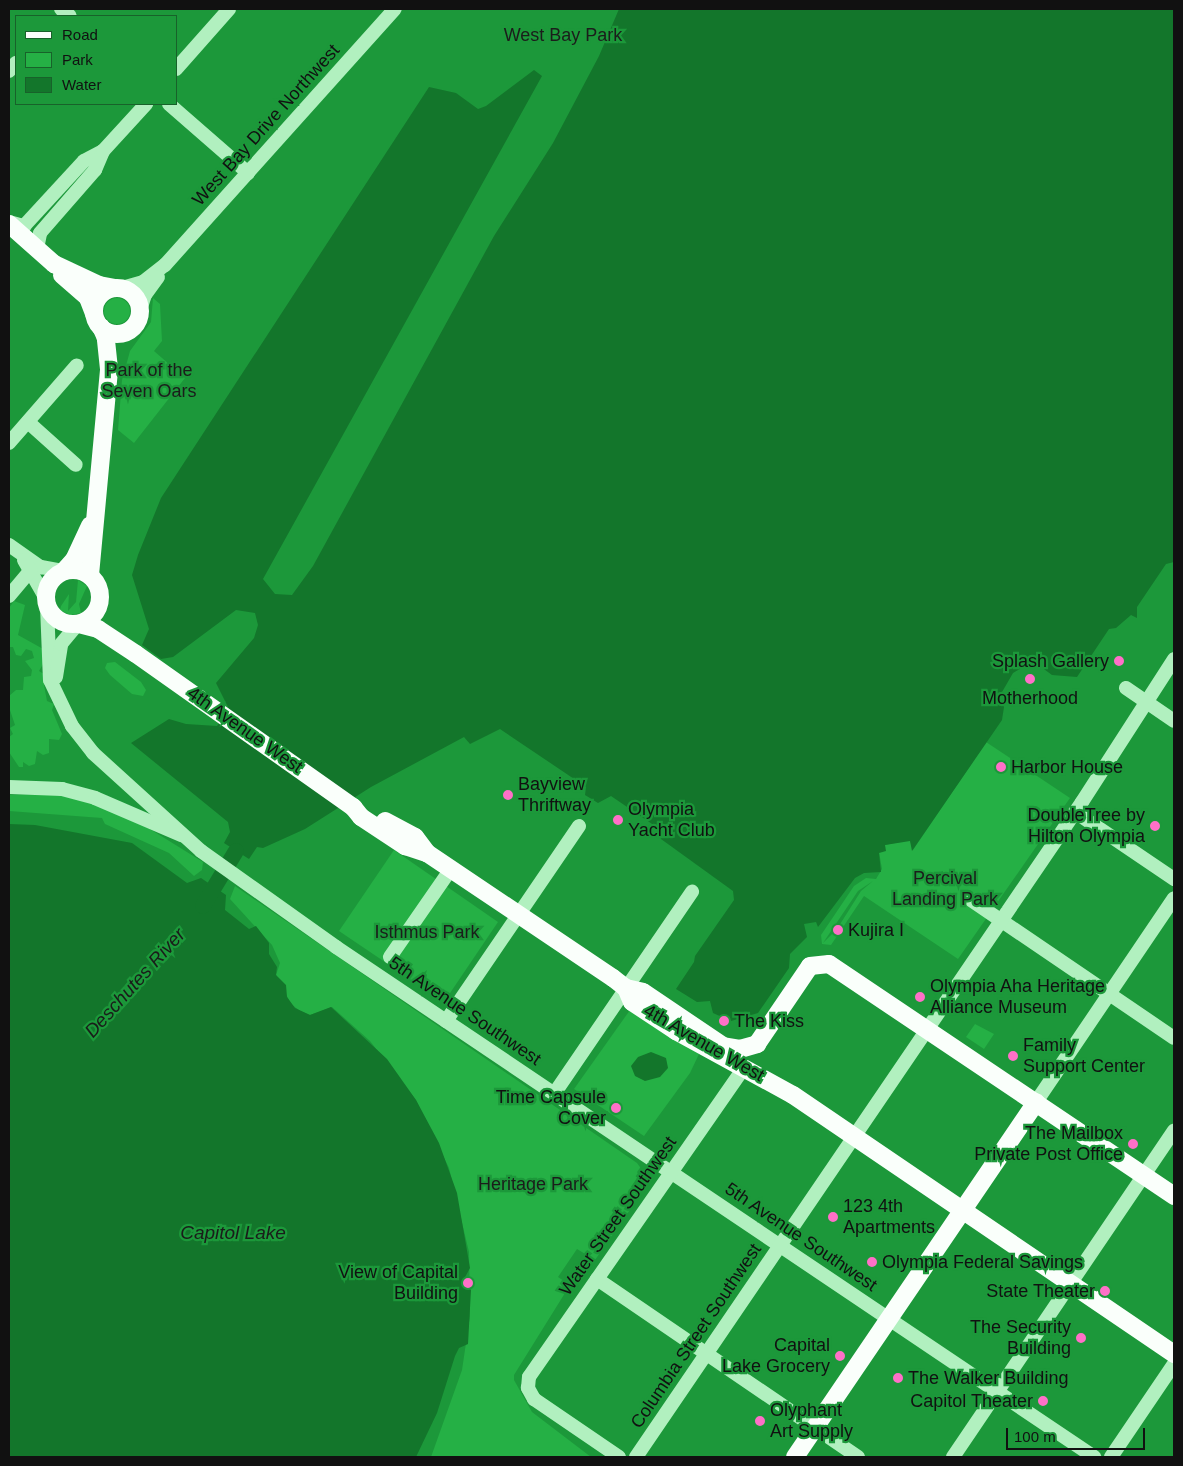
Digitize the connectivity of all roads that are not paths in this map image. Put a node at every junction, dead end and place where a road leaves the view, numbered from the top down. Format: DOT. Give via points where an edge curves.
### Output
graph roads {
  1 [pos="229,9"];
  2 [pos="395,9"];
  3 [pos="178,67"];
  4 [pos="145,105"];
  5 [pos="170,105"];
  6 [pos="103,151"];
  7 [pos="248,174"];
  8 [pos="9,223"];
  9 [pos="37,248"];
  10 [pos="54,264"];
  11 [pos="164,265"];
  12 [pos="118,288"];
  13 [pos="140,310"];
  14 [pos="98,321"];
  15 [pos="130,330"];
  16 [pos="77,365"];
  17 [pos="109,369"];
  18 [pos="28,422"];
  19 [pos="9,443"];
  20 [pos="76,465"];
  21 [pos="93,520"];
  22 [pos="9,545"];
  23 [pos="22,557"];
  24 [pos="31,570"];
  25 [pos="64,571"];
  26 [pos="90,575"];
  27 [pos="11,593"];
  28 [pos="46,602"];
  29 [pos="91,618"];
  30 [pos="1174,659"];
  31 [pos="1126,688"];
  32 [pos="55,696"];
  33 [pos="1145,702"];
  34 [pos="1174,722"];
  35 [pos="9,787"];
  36 [pos="1075,812"];
  37 [pos="579,826"];
  38 [pos="184,837"];
  39 [pos="451,869"];
  40 [pos="1174,879"];
  41 [pos="692,892"];
  42 [pos="1174,898"];
  43 [pos="971,900"];
  44 [pos="518,915"];
  45 [pos="1001,920"];
  46 [pos="390,957"];
  47 [pos="626,988"];
  48 [pos="1109,993"];
  49 [pos="446,1021"];
  50 [pos="928,1028"];
  51 [pos="1174,1038"];
  52 [pos="757,1044"];
  53 [pos="744,1068"];
  54 [pos="763,1077"];
  55 [pos="554,1094"];
  56 [pos="1036,1102"];
  57 [pos="1174,1131"];
  58 [pos="854,1137"];
  59 [pos="671,1172"];
  60 [pos="1144,1176"];
  61 [pos="1174,1196"];
  62 [pos="963,1210"];
  63 [pos="781,1246"];
  64 [pos="597,1279"];
  65 [pos="1071,1284"];
  66 [pos="888,1319"];
  67 [pos="707,1354"];
  68 [pos="1174,1354"];
  69 [pos="1174,1364"];
  70 [pos="998,1391"];
  71 [pos="815,1427"];
  72 [pos="619,1457"];
  73 [pos="636,1457"];
  74 [pos="795,1457"];
  75 [pos="858,1457"];
  76 [pos="953,1457"];
  77 [pos="1094,1457"];
  78 [pos="1111,1457"];
  1 -- 3 [label="street"];
  2 -- 7 [label="street, West Bay Drive Northwest"];
  4 -- 6 [label="street"];
  5 -- 7 [label="street"];
  6 -- 8 [label="street" via="84,161 24,226"];
  6 -- 9 [label="street" via="95,170 40,233"];
  7 -- 11 [label="street, West Bay Drive Northwest"];
  8 -- 9 [label="main road"];
  9 -- 10 [label="main road"];
  10 -- 12 [label="main road" via="99,285"];
  10 -- 14 [label="main road" via="88,298"];
  11 -- 12 [label="street, West Bay Drive Northwest" via="143,282"];
  11 -- 13 [label="street, West Bay Drive Northwest" via="145,295"];
  12 -- 13 [label="main road" via="134,296"];
  12 -- 14 [label="main road" via="97,300"];
  13 -- 15 [label="main road" via="139,318"];
  14 -- 15 [label="main road" via="115,334"];
  14 -- 17 [label="main road" via="106,338"];
  15 -- 17 [label="main road"];
  16 -- 18 [label="street"];
  17 -- 21 [label="main road"];
  18 -- 19 [label="street"];
  18 -- 20 [label="street"];
  21 -- 25 [label="main road" via="74,560"];
  21 -- 26 [label="main road"];
  22 -- 23 [label="street"];
  23 -- 24 [label="street"];
  23 -- 25 [label="street" via="47,570"];
  24 -- 27 [label="street"];
  24 -- 28 [label="street"];
  25 -- 26 [label="main road" via="82,571"];
  25 -- 28 [label="main road" via="50,582"];
  26 -- 29 [label="main road" via="96,582"];
  28 -- 29 [label="main road" via="56,619"];
  28 -- 32 [label="street, 5th Avenue Southwest" via="48,671"];
  29 -- 32 [label="street" via="61,644"];
  29 -- 39 [label="main road, 4th Avenue West" via="136,654 405,846 427,853"];
  30 -- 33 [label="street, Columbia Street Southwest"];
  31 -- 33 [label="street"];
  32 -- 38 [label="street, 5th Avenue Southwest" via="82,740"];
  33 -- 34 [label="street"];
  33 -- 36 [label="street, Columbia Street Southwest" via="1140,715"];
  35 -- 38 [label="street" via="62,789 96,798"];
  36 -- 40 [label="street"];
  36 -- 45 [label="street, Columbia Street Southwest"];
  37 -- 44 [label="street"];
  38 -- 49 [label="street, 5th Avenue Southwest" via="209,858"];
  39 -- 44 [label="main road, 4th Avenue West"];
  39 -- 46 [label="street"];
  41 -- 47 [label="street"];
  42 -- 48 [label="street"];
  43 -- 45 [label="street"];
  44 -- 47 [label="main road, 4th Avenue West"];
  44 -- 49 [label="street"];
  45 -- 48 [label="street"];
  45 -- 50 [label="street, Columbia Street Southwest"];
  47 -- 52 [label="main road" via="643,992 723,1046 735,1050"];
  47 -- 53 [label="main road, 4th Avenue West" via="632,1002"];
  47 -- 55 [label="street"];
  48 -- 51 [label="street"];
  48 -- 56 [label="street"];
  49 -- 55 [label="street, 5th Avenue Southwest"];
  50 -- 52 [label="main road" via="840,969 821,963 805,972"];
  50 -- 56 [label="main road"];
  50 -- 58 [label="street, Columbia Street Southwest"];
  52 -- 54 [label="main road" via="755,1066"];
  53 -- 54 [label="main road, 4th Avenue West"];
  53 -- 59 [label="street, Water Street Southwest"];
  54 -- 58 [label="main road, 4th Avenue West"];
  55 -- 59 [label="street, 5th Avenue Southwest"];
  56 -- 60 [label="main road"];
  56 -- 62 [label="main road"];
  57 -- 60 [label="street"];
  58 -- 62 [label="main road, 4th Avenue West"];
  58 -- 63 [label="street, Columbia Street Southwest"];
  59 -- 63 [label="street, 5th Avenue Southwest"];
  59 -- 64 [label="street, Water Street Southwest"];
  60 -- 61 [label="main road"];
  60 -- 65 [label="street"];
  62 -- 65 [label="main road, 4th Avenue West"];
  62 -- 66 [label="main road"];
  63 -- 66 [label="street, 5th Avenue Southwest"];
  63 -- 67 [label="street, Columbia Street Southwest"];
  64 -- 67 [label="street"];
  64 -- 72 [label="street, Water Street Southwest" via="528,1377 528,1388 534,1399"];
  65 -- 68 [label="main road, 4th Avenue West"];
  65 -- 70 [label="street"];
  66 -- 70 [label="street, 5th Avenue Southwest"];
  66 -- 71 [label="main road"];
  67 -- 71 [label="street"];
  67 -- 73 [label="street, Columbia Street Southwest"];
  69 -- 78 [label="street"];
  70 -- 76 [label="street"];
  70 -- 77 [label="street, 5th Avenue Southwest"];
  71 -- 74 [label="main road"];
  71 -- 75 [label="street"];
}
